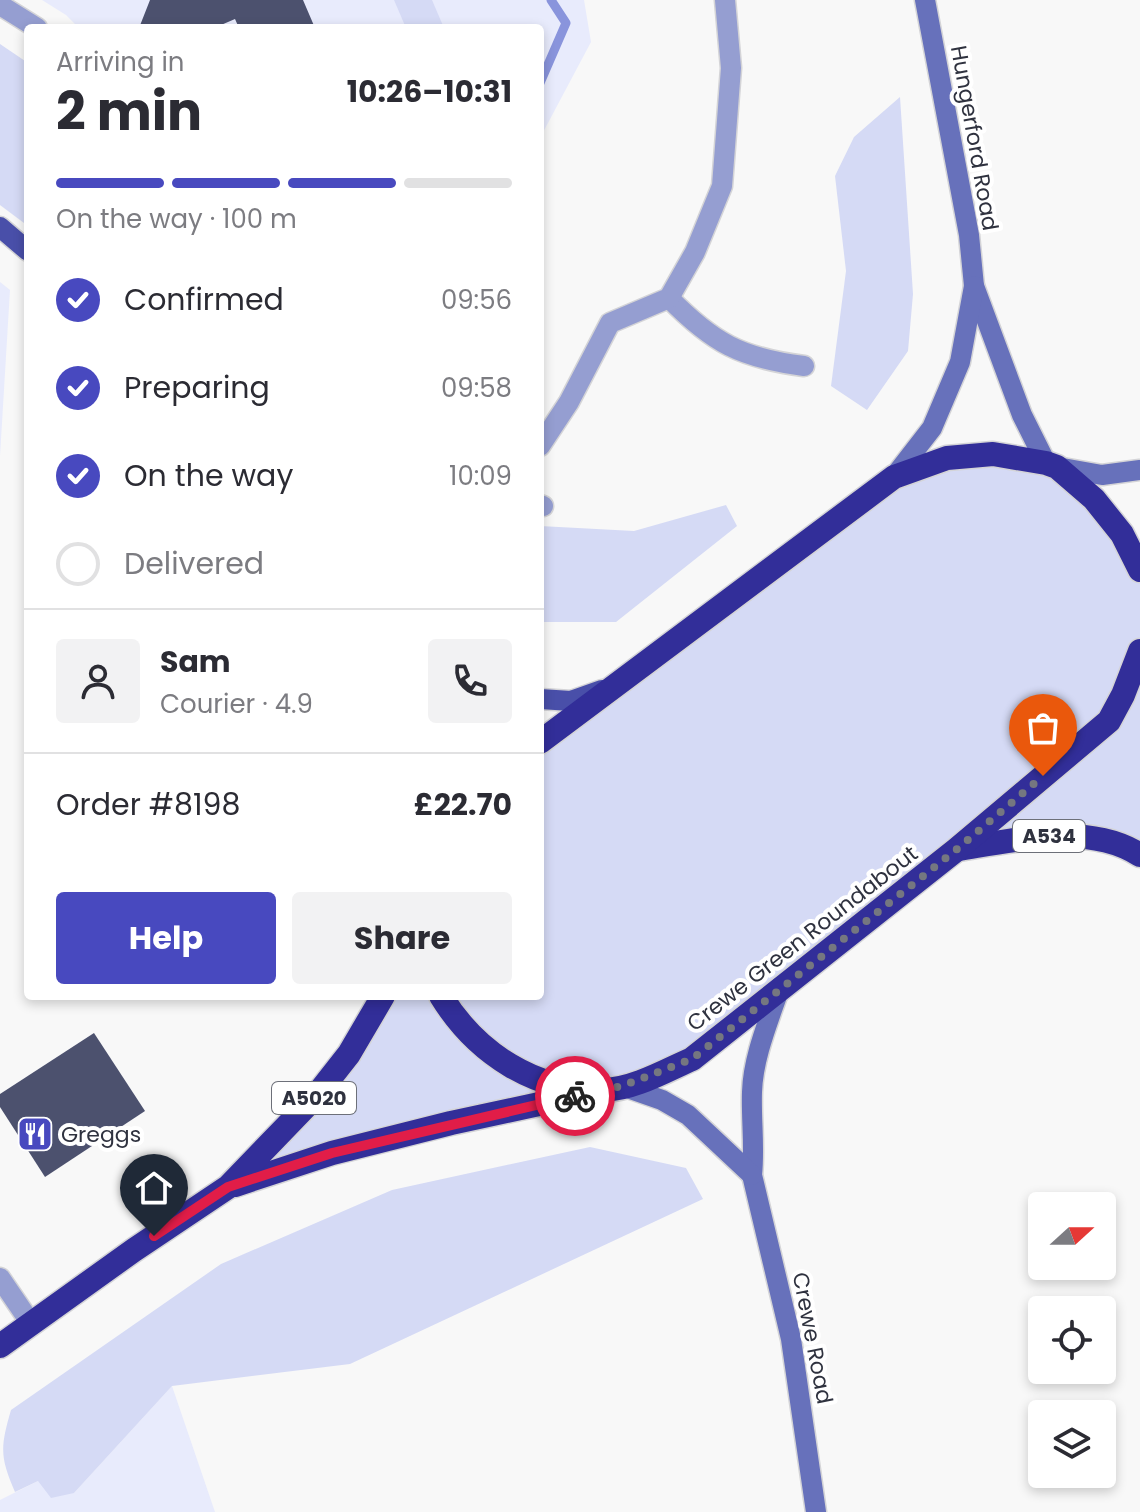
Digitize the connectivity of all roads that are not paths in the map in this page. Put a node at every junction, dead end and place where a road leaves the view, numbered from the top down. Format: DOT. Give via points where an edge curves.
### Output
graph roads {
  1 [pos="725,0"];
  2 [pos="925,0"];
  3 [pos="0,5"];
  4 [pos="31,24"];
  5 [pos="0,227"];
  6 [pos="24,248"];
  7 [pos="974,286"];
  8 [pos="669,298"];
  9 [pos="804,366"];
  10 [pos="544,440"];
  11 [pos="1051,465"];
  12 [pos="1140,470"];
  13 [pos="894,477"];
  14 [pos="1140,570"];
  15 [pos="1140,651"];
  16 [pos="616,685"];
  17 [pos="544,699"];
  18 [pos="544,739"];
  19 [pos="956,850"];
  20 [pos="1140,855"];
  21 [pos="780,987"];
  22 [pos="381,1000"];
  23 [pos="444,1000"];
  24 [pos="613,1088"];
  25 [pos="752,1175"];
  26 [pos="228,1187"];
  27 [pos="0,1278"];
  28 [pos="30,1322"];
  29 [pos="0,1346"];
  30 [pos="816,1512"];
  1 -- 8 [label="street" via="731,68 722,186"];
  2 -- 7 [label="street, Hungerford Road"];
  3 -- 4 [label="street"];
  5 -- 6 [label="main road"];
  7 -- 11 [label="street, Hungerford Road" via="1022,415"];
  7 -- 13 [label="street, Hungerford Road" via="960,362 932,428"];
  8 -- 9 [label="street" via="724,345"];
  8 -- 10 [label="street" via="610,323"];
  11 -- 12 [label="street" via="1102,475"];
  11 -- 13 [label="highway" via="993,454 947,458"];
  11 -- 14 [label="highway" via="1094,499 1122,534"];
  13 -- 16 [label="highway"];
  15 -- 19 [label="highway, Crewe Green Roundabout" via="1109,721"];
  16 -- 17 [label="main road" via="571,701"];
  16 -- 18 [label="highway"];
  19 -- 20 [label="highway, A534" via="1063,836 1109,841"];
  19 -- 21 [label="highway, Crewe Green Roundabout"];
  21 -- 24 [label="highway, Crewe Green Roundabout" via="692,1059"];
  21 -- 25 [label="street, Crewe Road" via="752,1089"];
  22 -- 26 [label="highway, A5020" via="316,1096"];
  23 -- 24 [label="highway, Crewe Green Roundabout" via="469,1034 500,1060 541,1080"];
  24 -- 25 [label="street" via="662,1100 688,1115"];
  24 -- 26 [label="highway, A5020" via="332,1153"];
  25 -- 30 [label="street, Crewe Road" via="791,1339"];
  26 -- 28 [label="highway, A5020"];
  27 -- 28 [label="street"];
  28 -- 29 [label="highway, A5020"];
}
